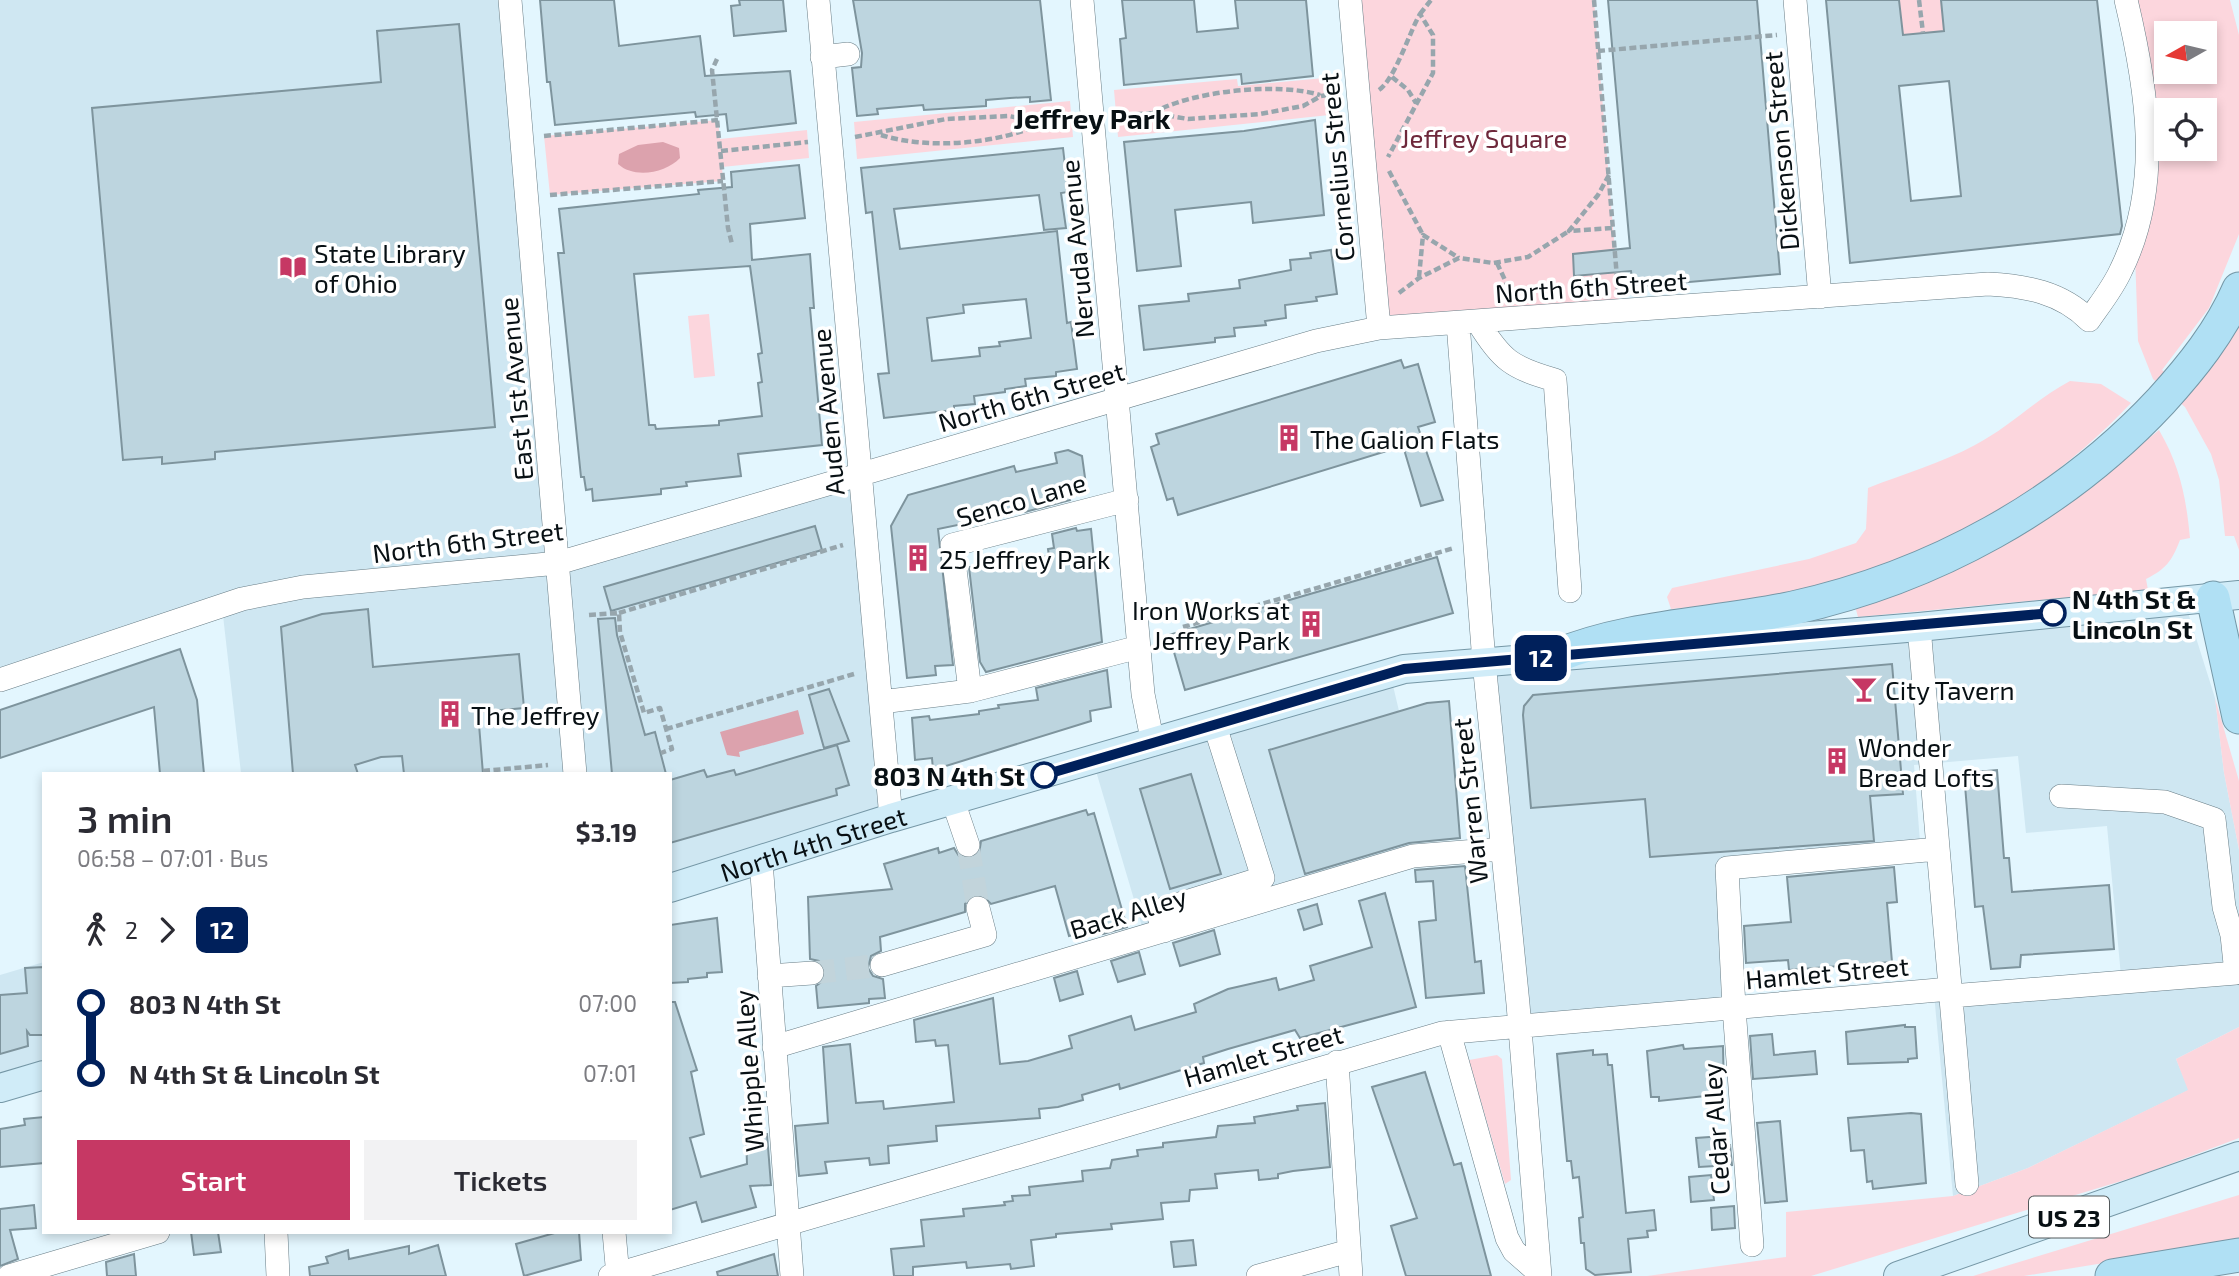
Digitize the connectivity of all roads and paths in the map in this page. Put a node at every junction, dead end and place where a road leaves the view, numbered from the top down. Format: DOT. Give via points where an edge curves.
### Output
graph roads {
  1 [pos="510,0"];
  2 [pos="818,0"];
  3 [pos="1082,0"];
  4 [pos="1350,0"];
  5 [pos="1431,0"];
  6 [pos="1594,0"];
  7 [pos="1795,0"];
  8 [pos="1919,0"];
  9 [pos="2126,0"];
  10 [pos="1420,14"];
  11 [pos="1923,33"];
  12 [pos="1782,35"];
  13 [pos="1598,51"];
  14 [pos="848,54"];
  15 [pos="822,57"];
  16 [pos="717,59"];
  17 [pos="1392,77"];
  18 [pos="1381,90"];
  19 [pos="1336,94"];
  20 [pos="1321,96"];
  21 [pos="1416,103"];
  22 [pos="1153,113"];
  23 [pos="1092,118"];
  24 [pos="718,120"];
  25 [pos="1043,123"];
  26 [pos="881,134"];
  27 [pos="544,136"];
  28 [pos="855,137"];
  29 [pos="808,142"];
  30 [pos="721,151"];
  31 [pos="1387,159"];
  32 [pos="1387,165"];
  33 [pos="1609,174"];
  34 [pos="723,181"];
  35 [pos="550,195"];
  36 [pos="1613,228"];
  37 [pos="1569,231"];
  38 [pos="1423,234"];
  39 [pos="732,244"];
  40 [pos="1458,258"];
  41 [pos="1497,263"];
  42 [pos="1419,278"];
  43 [pos="2239,289"];
  44 [pos="1399,293"];
  45 [pos="1820,297"];
  46 [pos="1515,302"];
  47 [pos="1620,312"];
  48 [pos="1468,323"];
  49 [pos="1379,328"];
  50 [pos="1118,400"];
  51 [pos="862,474"];
  52 [pos="1127,500"];
  53 [pos="843,545"];
  54 [pos="1460,547"];
  55 [pos="558,563"];
  56 [pos="1570,590"];
  57 [pos="2226,597"];
  58 [pos="619,613"];
  59 [pos="589,615"];
  60 [pos="1183,627"];
  61 [pos="1919,627"];
  62 [pos="2239,632"];
  63 [pos="1139,647"];
  64 [pos="1556,656"];
  65 [pos="1484,662"];
  66 [pos="2227,667"];
  67 [pos="854,674"];
  68 [pos="0,680"];
  69 [pos="970,691"];
  70 [pos="881,702"];
  71 [pos="2239,717"];
  72 [pos="1215,726"];
  73 [pos="666,729"];
  74 [pos="1153,744"];
  75 [pos="661,753"];
  76 [pos="548,765"];
  77 [pos="483,771"];
  78 [pos="575,772"];
  79 [pos="2061,796"];
  80 [pos="953,801"];
  81 [pos="891,818"];
  82 [pos="968,845"];
  83 [pos="1502,849"];
  84 [pos="1938,849"];
  85 [pos="761,862"];
  86 [pos="672,887"];
  87 [pos="978,908"];
  88 [pos="1164,931"];
  89 [pos="882,965"];
  90 [pos="812,973"];
  91 [pos="769,976"];
  92 [pos="1951,993"];
  93 [pos="1734,1008"];
  94 [pos="1520,1027"];
  95 [pos="1449,1032"];
  96 [pos="774,1047"];
  97 [pos="1337,1062"];
  98 [pos="42,1076"];
  99 [pos="0,1088"];
  100 [pos="2239,1156"];
  101 [pos="1967,1184"];
  102 [pos="787,1225"];
  103 [pos="151,1234"];
  104 [pos="276,1234"];
  105 [pos="614,1234"];
  106 [pos="1752,1245"];
  107 [pos="1349,1251"];
  108 [pos="2239,1255"];
  109 [pos="1540,1274"];
  110 [pos="615,1275"];
  111 [pos="9,1276"];
  112 [pos="278,1276"];
  113 [pos="792,1276"];
  114 [pos="1258,1276"];
  115 [pos="1351,1276"];
  116 [pos="1899,1276"];
  117 [pos="2112,1276"];
  1 -- 55 [label="street, East 1st Avenue"];
  2 -- 15 [label="street, Auden Avenue"];
  3 -- 23 [label="street, Neruda Avenue"];
  4 -- 49 [label="street, Cornelius Street"];
  5 -- 10 [label="path"];
  6 -- 13 [label="path"];
  7 -- 45 [label="street, Dickenson Street"];
  8 -- 11 [label="path"];
  9 -- 45 [label="street, North 6th Street" via="2148,128 2145,184 2139,222 2121,270 2089,320 2048,293 2026,286 1988,284"];
  10 -- 17 [label="path"];
  10 -- 21 [label="path" via="1433,35 1435,62 1430,82"];
  12 -- 13 [label="path"];
  13 -- 33 [label="path"];
  14 -- 15 [label="street"];
  15 -- 51 [label="street, Auden Avenue"];
  16 -- 24 [label="path" via="712,70"];
  17 -- 18 [label="path"];
  17 -- 21 [label="path" via="1409,90"];
  19 -- 20 [label="path"];
  20 -- 22 [label="path" via="1303,106 1260,114 1188,119"];
  20 -- 22 [label="path" via="1301,89 1246,92 1186,99"];
  21 -- 31 [label="path"];
  22 -- 23 [label="path"];
  23 -- 25 [label="path"];
  23 -- 50 [label="street, Neruda Avenue"];
  24 -- 27 [label="path"];
  24 -- 30 [label="path"];
  25 -- 26 [label="path" via="1009,116 957,118 904,125"];
  25 -- 26 [label="path" via="1014,133 947,141 908,141"];
  26 -- 28 [label="path"];
  29 -- 30 [label="path"];
  30 -- 34 [label="path"];
  32 -- 38 [label="path"];
  33 -- 36 [label="path"];
  33 -- 37 [label="path"];
  34 -- 35 [label="path"];
  34 -- 39 [label="path"];
  36 -- 37 [label="path"];
  36 -- 47 [label="path"];
  37 -- 41 [label="path" via="1528,257"];
  38 -- 40 [label="path"];
  38 -- 42 [label="path"];
  40 -- 41 [label="path"];
  40 -- 42 [label="path"];
  41 -- 46 [label="path"];
  42 -- 44 [label="path"];
  43 -- 64 [label="highway" via="2205,348 2176,385 2106,454 1993,533 1914,571 1805,605 1608,638"];
  45 -- 47 [label="street, North 6th Street"];
  47 -- 48 [label="street, North 6th Street"];
  48 -- 49 [label="street, North 6th Street"];
  48 -- 56 [label="street" via="1519,370 1555,380"];
  48 -- 65 [label="street, Warren Street"];
  49 -- 50 [label="street, North 6th Street" via="1316,341"];
  50 -- 51 [label="street, North 6th Street"];
  50 -- 52 [label="street, Neruda Avenue"];
  51 -- 55 [label="street, North 6th Street"];
  51 -- 70 [label="street, Auden Avenue"];
  52 -- 63 [label="street, Neruda Avenue"];
  52 -- 69 [label="street, Senco Lane" via="952,545"];
  53 -- 58 [label="path"];
  54 -- 60 [label="path"];
  55 -- 68 [label="street, North 6th Street" via="303,587 242,599"];
  55 -- 78 [label="street, East 1st Avenue"];
  57 -- 61 [label="main road, North 4th Street"];
  57 -- 66 [label="highway"];
  58 -- 59 [label="path"];
  58 -- 73 [label="path" via="620,632 644,713 660,708"];
  61 -- 64 [label="main road, North 4th Street"];
  61 -- 84 [label="street"];
  62 -- 66 [label="highway"];
  63 -- 69 [label="street"];
  63 -- 74 [label="street, Neruda Avenue"];
  64 -- 65 [label="main road, North 4th Street"];
  65 -- 72 [label="main road, North 4th Street" via="1404,669"];
  65 -- 83 [label="street, Warren Street"];
  66 -- 71 [label="highway"];
  67 -- 73 [label="path"];
  69 -- 70 [label="street"];
  70 -- 81 [label="street, Auden Avenue"];
  72 -- 74 [label="main road, North 4th Street"];
  72 -- 88 [label="street" via="1264,878 1157,911"];
  73 -- 75 [label="path" via="672,749"];
  74 -- 80 [label="main road, North 4th Street"];
  76 -- 77 [label="path"];
  79 -- 92 [label="street, Hamlet Street" via="2165,802 2214,819 2236,973"];
  80 -- 81 [label="main road, North 4th Street"];
  80 -- 82 [label="street"];
  81 -- 85 [label="main road, North 4th Street"];
  83 -- 88 [label="street, Back Alley" via="1413,856"];
  83 -- 94 [label="street, Warren Street"];
  84 -- 92 [label="street"];
  84 -- 93 [label="street, Cedar Alley" via="1727,869"];
  85 -- 86 [label="main road, North 4th Street"];
  85 -- 91 [label="street, Whipple Alley"];
  87 -- 89 [label="street" via="985,935"];
  88 -- 96 [label="street, Back Alley"];
  90 -- 91 [label="street"];
  91 -- 96 [label="street, Whipple Alley"];
  92 -- 93 [label="street, Hamlet Street"];
  92 -- 101 [label="street"];
  93 -- 94 [label="street, Hamlet Street"];
  93 -- 106 [label="street, Cedar Alley"];
  94 -- 95 [label="street, Hamlet Street"];
  94 -- 109 [label="street, Warren Street"];
  95 -- 97 [label="street, Hamlet Street"];
  95 -- 109 [label="street, Warren Street" via="1507,1238 1514,1251"];
  96 -- 102 [label="street, Whipple Alley"];
  97 -- 102 [label="street, Hamlet Street"];
  97 -- 107 [label="street"];
  98 -- 99 [label="main road"];
  100 -- 116 [label="main road, US 23"];
  102 -- 110 [label="street, Hamlet Street"];
  102 -- 113 [label="street, Whipple Alley"];
  103 -- 111 [label="street"];
  104 -- 112 [label="street"];
  105 -- 110 [label="street"];
  107 -- 114 [label="street"];
  107 -- 115 [label="street"];
  108 -- 117 [label="highway"];
}
